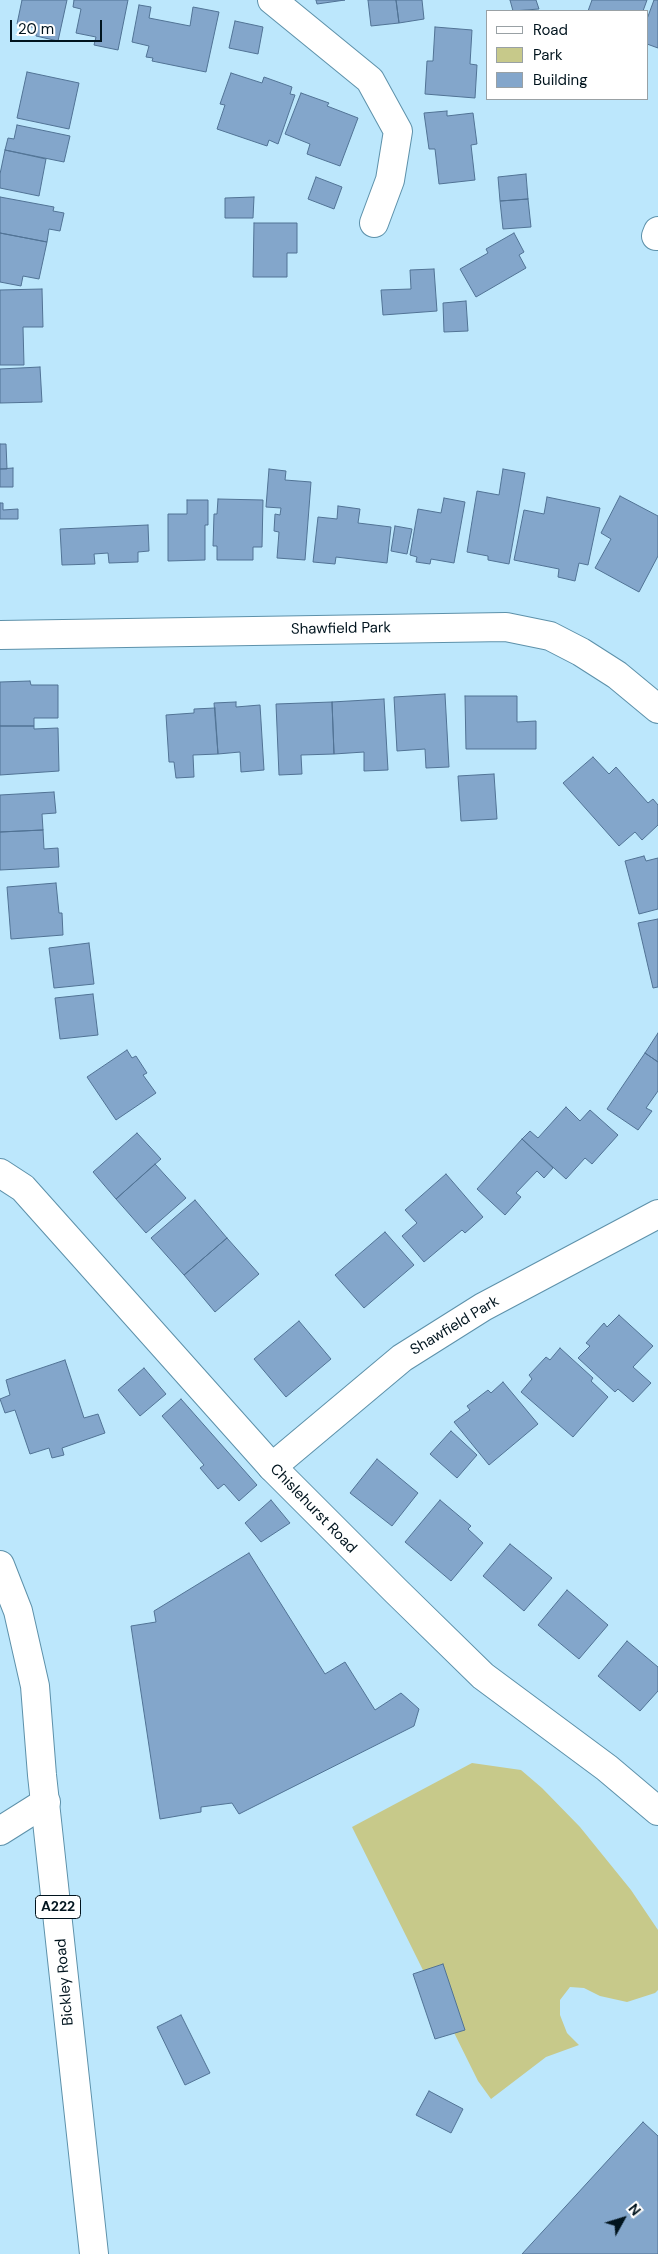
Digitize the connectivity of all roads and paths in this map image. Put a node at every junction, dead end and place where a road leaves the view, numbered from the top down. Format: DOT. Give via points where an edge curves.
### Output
graph roads {
  1 [pos="272,0"];
  2 [pos="374,223"];
  3 [pos="0,635"];
  4 [pos="658,709"];
  5 [pos="0,1173"];
  6 [pos="658,1214"];
  7 [pos="272,1467"];
  8 [pos="0,1565"];
  9 [pos="46,1802"];
  10 [pos="658,1811"];
  11 [pos="0,1831"];
  12 [pos="94,2254"];
  1 -- 2 [label="main road" via="370,80 398,131 390,180"];
  3 -- 4 [label="main road, Shawfield Park" via="506,627 550,636 582,652 617,675"];
  5 -- 7 [label="main road, Chislehurst Road" via="23,1188"];
  6 -- 7 [label="main road, Shawfield Park" via="482,1307 402,1358"];
  7 -- 10 [label="main road, Chislehurst Road" via="484,1676 607,1768"];
  8 -- 9 [label="main road, Bickley Road / A222" via="18,1611 35,1686"];
  9 -- 11 [label="main road"];
  9 -- 12 [label="main road, Bickley Road / A222"];
}
